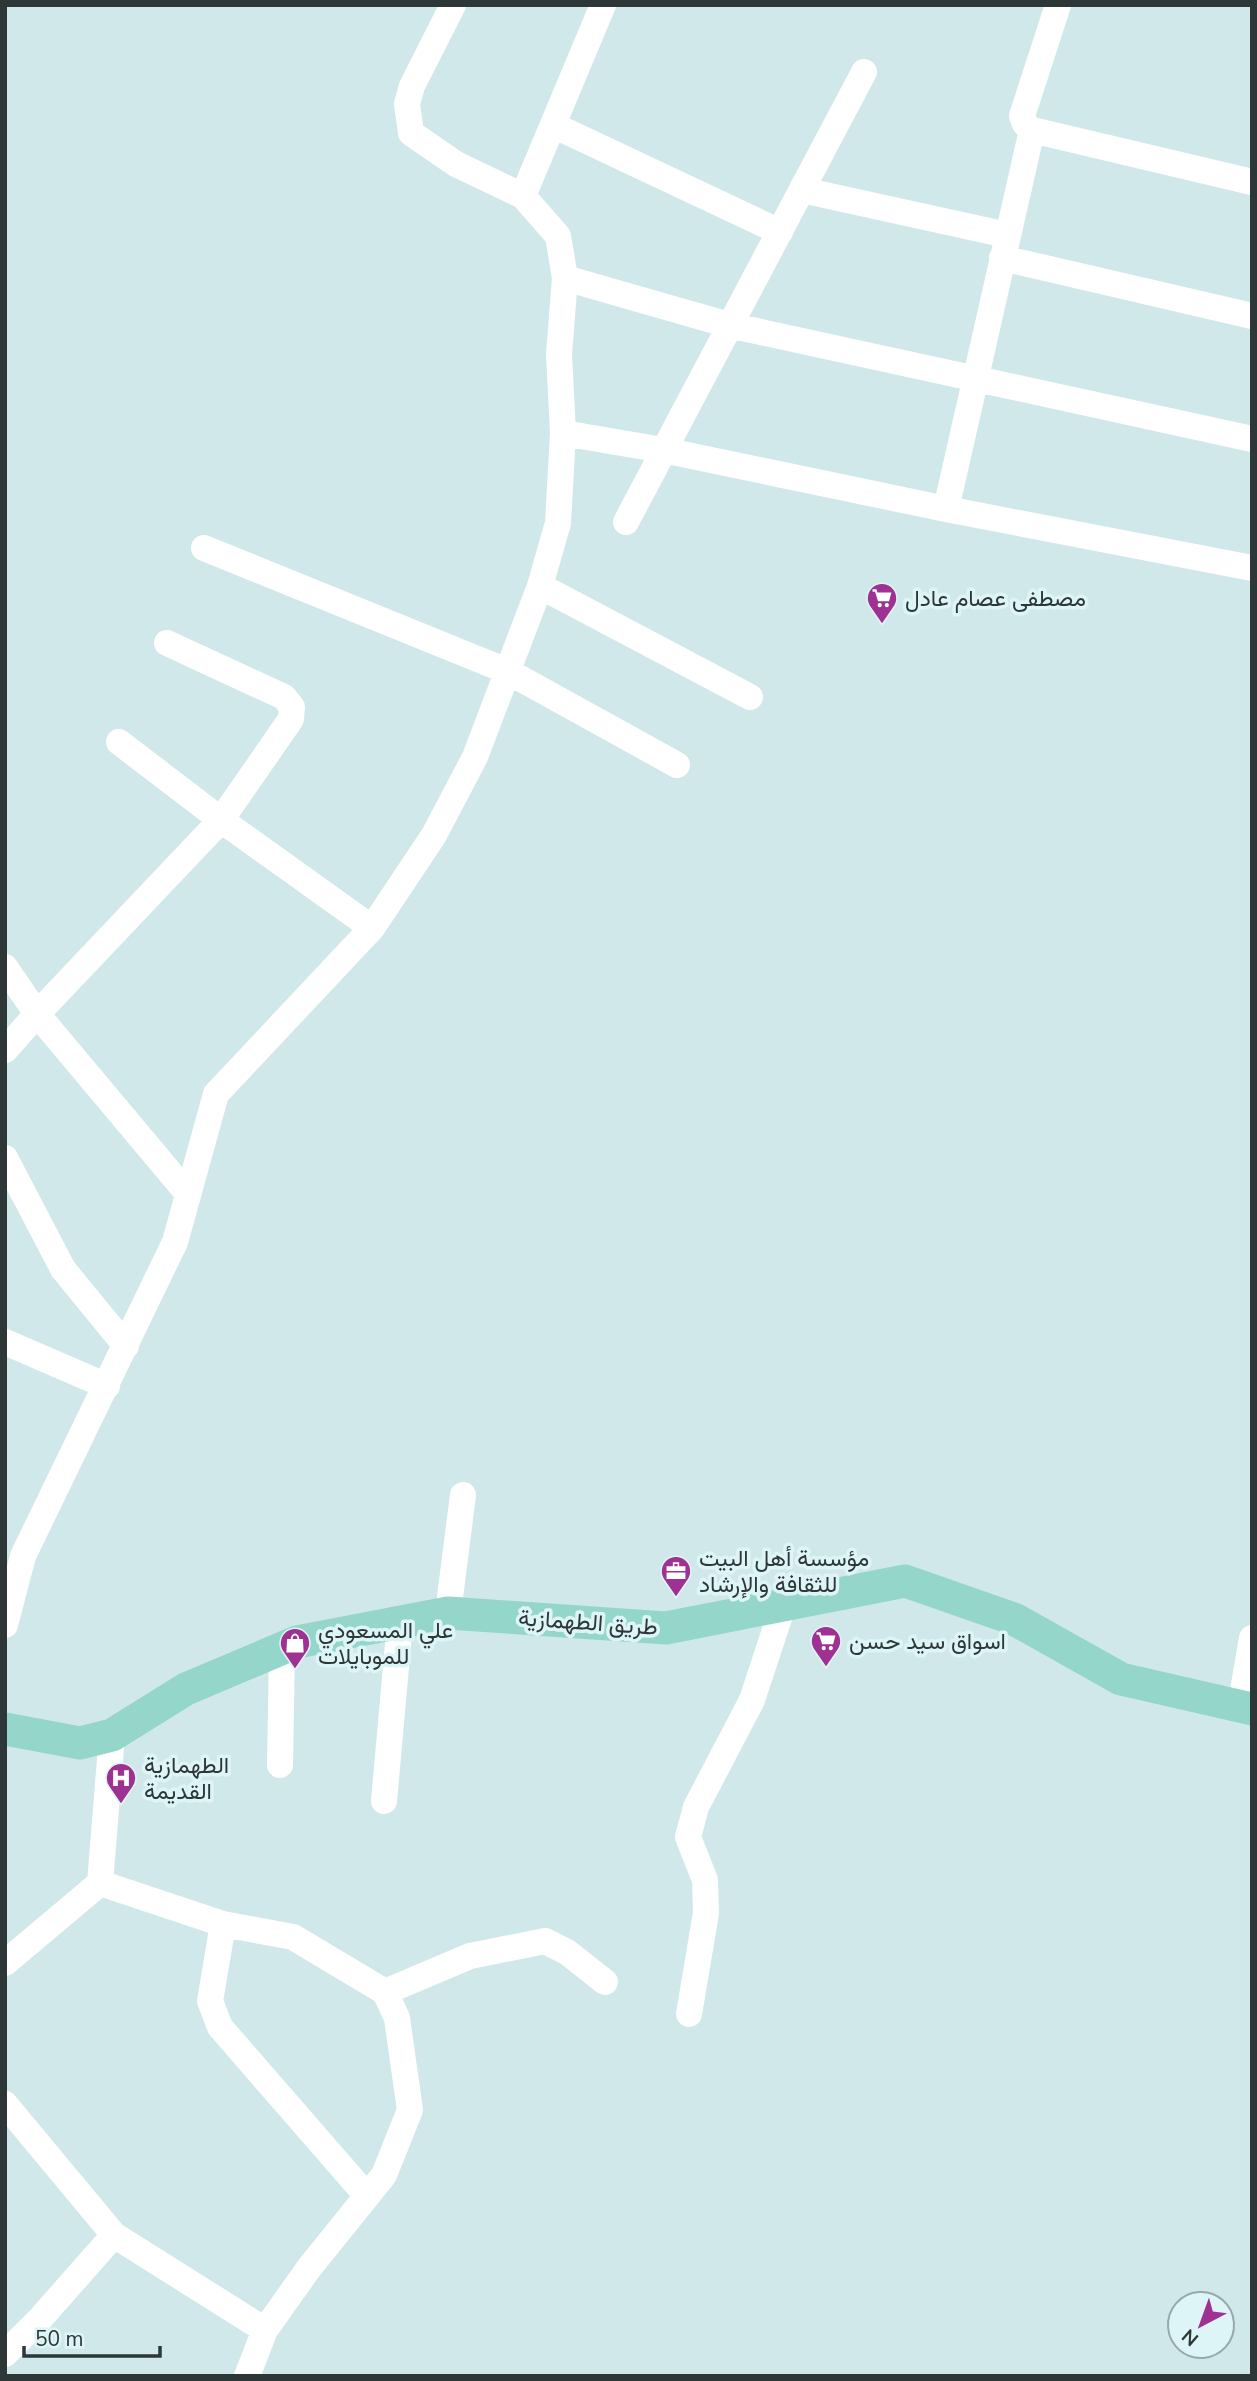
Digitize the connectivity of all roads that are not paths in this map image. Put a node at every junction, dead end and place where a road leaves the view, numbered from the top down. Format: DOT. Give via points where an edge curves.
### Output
graph roads {
  1 [pos="453,5"];
  2 [pos="603,5"];
  3 [pos="1058,5"];
  4 [pos="864,72"];
  5 [pos="553,125"];
  6 [pos="1031,130"];
  7 [pos="1252,182"];
  8 [pos="802,190"];
  9 [pos="523,196"];
  10 [pos="780,232"];
  11 [pos="1004,247"];
  12 [pos="565,278"];
  13 [pos="1252,316"];
  14 [pos="729,325"];
  15 [pos="975,380"];
  16 [pos="563,433"];
  17 [pos="1252,439"];
  18 [pos="663,450"];
  19 [pos="946,509"];
  20 [pos="626,522"];
  21 [pos="204,548"];
  22 [pos="1252,568"];
  23 [pos="540,586"];
  24 [pos="167,643"];
  25 [pos="508,671"];
  26 [pos="750,697"];
  27 [pos="119,742"];
  28 [pos="677,765"];
  29 [pos="221,820"];
  30 [pos="372,928"];
  31 [pos="5,967"];
  32 [pos="37,1014"];
  33 [pos="5,1050"];
  34 [pos="5,1158"];
  35 [pos="188,1194"];
  36 [pos="5,1342"];
  37 [pos="126,1346"];
  38 [pos="107,1386"];
  39 [pos="463,1495"];
  40 [pos="783,1606"];
  41 [pos="447,1613"];
  42 [pos="400,1622"];
  43 [pos="5,1625"];
  44 [pos="1252,1638"];
  45 [pos="282,1649"];
  46 [pos="1246,1709"];
  47 [pos="5,1729"];
  48 [pos="112,1735"];
  49 [pos="279,1765"];
  50 [pos="384,1801"];
  51 [pos="100,1883"];
  52 [pos="223,1924"];
  53 [pos="5,1963"];
  54 [pos="605,1983"];
  55 [pos="385,1992"];
  56 [pos="689,2014"];
  57 [pos="5,2104"];
  58 [pos="367,2196"];
  59 [pos="114,2235"];
  60 [pos="265,2330"];
  61 [pos="5,2354"];
  62 [pos="247,2376"];
  1 -- 9 [label="street" via="412,86 407,104 411,133 456,164"];
  2 -- 5 [label="street"];
  3 -- 6 [label="street" via="1023,116"];
  4 -- 8 [label="street"];
  5 -- 9 [label="street"];
  5 -- 10 [label="street"];
  6 -- 7 [label="street"];
  6 -- 11 [label="street"];
  8 -- 10 [label="street"];
  8 -- 11 [label="street"];
  9 -- 12 [label="street" via="558,236"];
  10 -- 14 [label="street"];
  11 -- 13 [label="street"];
  11 -- 15 [label="street"];
  12 -- 14 [label="street"];
  12 -- 16 [label="street" via="559,354"];
  14 -- 15 [label="street"];
  14 -- 18 [label="street"];
  15 -- 17 [label="street"];
  15 -- 19 [label="street"];
  16 -- 18 [label="street"];
  16 -- 23 [label="street" via="558,523"];
  18 -- 19 [label="street"];
  18 -- 20 [label="street"];
  19 -- 22 [label="street"];
  21 -- 25 [label="street"];
  23 -- 25 [label="street"];
  23 -- 26 [label="street"];
  24 -- 29 [label="street" via="284,696 292,707 291,719"];
  25 -- 28 [label="street"];
  25 -- 30 [label="street" via="475,757 440,824"];
  27 -- 29 [label="street"];
  29 -- 30 [label="street"];
  29 -- 32 [label="street"];
  30 -- 35 [label="street" via="216,1094"];
  31 -- 32 [label="street"];
  32 -- 33 [label="street"];
  32 -- 35 [label="street"];
  34 -- 37 [label="street" via="63,1269"];
  35 -- 37 [label="street" via="175,1242"];
  36 -- 38 [label="street"];
  37 -- 38 [label="street"];
  38 -- 43 [label="street" via="23,1556"];
  39 -- 41 [label="street"];
  40 -- 41 [label="main road, طريق الطهمازية" via="666,1628"];
  40 -- 46 [label="main road, طريق الطهمازية" via="905,1581 1014,1619 1121,1679"];
  40 -- 56 [label="street" via="752,1700 696,1807 688,1837 705,1880 706,1913"];
  41 -- 42 [label="main road, طريق الطهمازية"];
  42 -- 45 [label="main road, طريق الطهمازية"];
  42 -- 50 [label="street"];
  44 -- 46 [label="street"];
  45 -- 48 [label="main road, طريق الطهمازية" via="186,1689"];
  45 -- 49 [label="street"];
  47 -- 48 [label="main road, طريق الطهمازية" via="80,1743"];
  48 -- 51 [label="street"];
  51 -- 52 [label="street"];
  51 -- 53 [label="street"];
  52 -- 55 [label="street" via="293,1937"];
  52 -- 58 [label="street" via="210,2001 220,2026"];
  54 -- 55 [label="street" via="567,1952 545,1941 470,1956"];
  55 -- 58 [label="street" via="397,2018 410,2110 384,2175"];
  57 -- 59 [label="street"];
  58 -- 60 [label="street"];
  59 -- 60 [label="street"];
  59 -- 61 [label="street"];
  60 -- 62 [label="street"];
}
